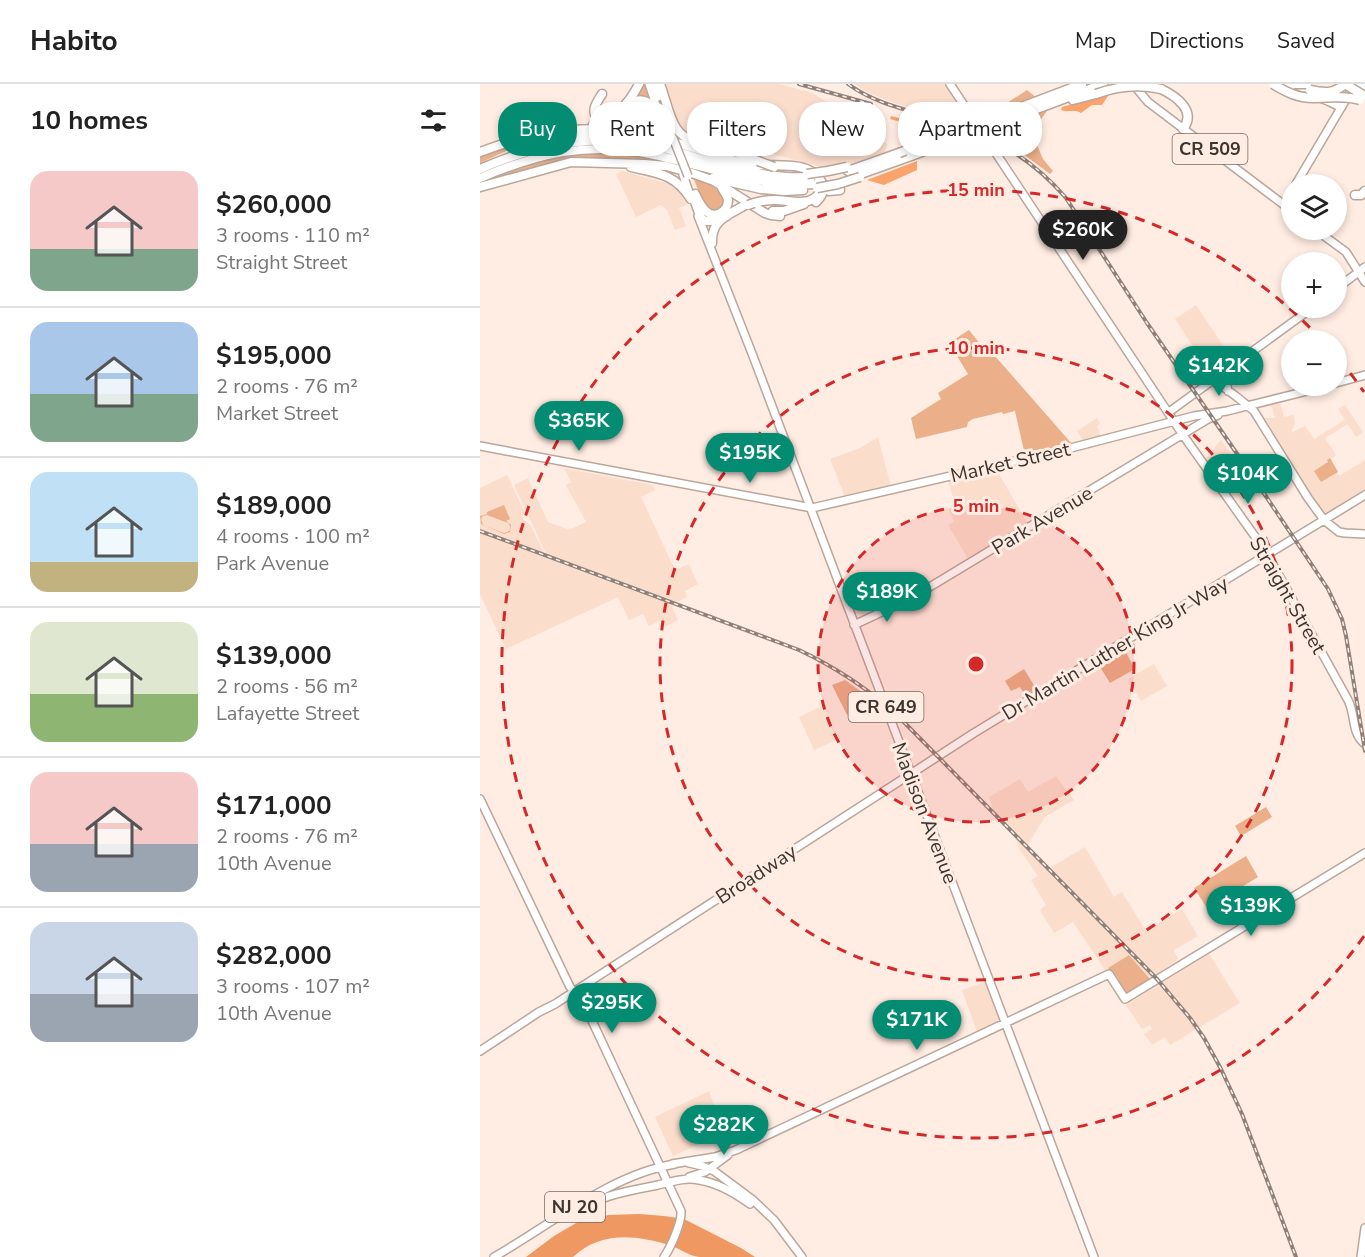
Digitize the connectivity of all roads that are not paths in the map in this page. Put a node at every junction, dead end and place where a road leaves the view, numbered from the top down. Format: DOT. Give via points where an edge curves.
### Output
graph roads {
  1 [pos="639,84"];
  2 [pos="649,84"];
  3 [pos="658,84"];
  4 [pos="950,84"];
  5 [pos="1103,84"];
  6 [pos="1133,84"];
  7 [pos="1274,84"];
  8 [pos="1286,84"];
  9 [pos="1295,84"];
  10 [pos="1345,84"];
  11 [pos="1355,84"];
  12 [pos="1360,84"];
  13 [pos="1075,85"];
  14 [pos="1308,87"];
  15 [pos="602,94"];
  16 [pos="1364,96"];
  17 [pos="1067,98"];
  18 [pos="597,102"];
  19 [pos="627,102"];
  20 [pos="635,102"];
  21 [pos="649,102"];
  22 [pos="655,102"];
  23 [pos="662,102"];
  24 [pos="1341,107"];
  25 [pos="1183,129"];
  26 [pos="589,134"];
  27 [pos="498,145"];
  28 [pos="675,149"];
  29 [pos="480,153"];
  30 [pos="718,156"];
  31 [pos="734,156"];
  32 [pos="759,161"];
  33 [pos="607,162"];
  34 [pos="480,167"];
  35 [pos="853,173"];
  36 [pos="1302,174"];
  37 [pos="703,177"];
  38 [pos="480,178"];
  39 [pos="813,180"];
  40 [pos="720,185"];
  41 [pos="480,186"];
  42 [pos="840,190"];
  43 [pos="784,191"];
  44 [pos="1365,191"];
  45 [pos="692,194"];
  46 [pos="1355,195"];
  47 [pos="814,201"];
  48 [pos="1281,203"];
  49 [pos="753,205"];
  50 [pos="727,216"];
  51 [pos="780,216"];
  52 [pos="705,221"];
  53 [pos="770,223"];
  54 [pos="1330,240"];
  55 [pos="712,243"];
  56 [pos="718,267"];
  57 [pos="1362,269"];
  58 [pos="1347,281"];
  59 [pos="1365,282"];
  60 [pos="1298,318"];
  61 [pos="1238,362"];
  62 [pos="1365,375"];
  63 [pos="1214,380"];
  64 [pos="1347,380"];
  65 [pos="1228,391"];
  66 [pos="1288,396"];
  67 [pos="1237,397"];
  68 [pos="1248,406"];
  69 [pos="1228,410"];
  70 [pos="1169,412"];
  71 [pos="1175,422"];
  72 [pos="1183,435"];
  73 [pos="480,446"];
  74 [pos="1365,495"];
  75 [pos="1312,506"];
  76 [pos="810,508"];
  77 [pos="1324,520"];
  78 [pos="1312,528"];
  79 [pos="1365,534"];
  80 [pos="1267,555"];
  81 [pos="854,625"];
  82 [pos="962,741"];
  83 [pos="1365,744"];
  84 [pos="911,774"];
  85 [pos="480,799"];
  86 [pos="1365,853"];
  87 [pos="574,992"];
  88 [pos="1005,1023"];
  89 [pos="480,1052"];
  90 [pos="736,1150"];
  91 [pos="706,1158"];
  92 [pos="718,1163"];
  93 [pos="672,1164"];
  94 [pos="660,1167"];
  95 [pos="710,1169"];
  96 [pos="718,1173"];
  97 [pos="683,1179"];
  98 [pos="668,1183"];
  99 [pos="627,1191"];
  100 [pos="1365,1228"];
  101 [pos="494,1257"];
  102 [pos="501,1257"];
  103 [pos="664,1257"];
  104 [pos="800,1257"];
  105 [pos="1094,1257"];
  106 [pos="1361,1257"];
  1 -- 19 [label="highway"];
  2 -- 22 [label="main road"];
  3 -- 23 [label="main road, Madison Avenue / CR 649"];
  3 -- 32 [label="highway" via="682,135"];
  4 -- 70 [label="main road, Straight Street"];
  5 -- 17 [label="highway"];
  6 -- 25 [label="main road, CR 509" via="1146,100"];
  7 -- 16 [label="highway, bridge" via="1302,97"];
  8 -- 24 [label="highway"];
  9 -- 14 [label="highway"];
  10 -- 14 [label="highway, bridge" via="1329,93"];
  10 -- 16 [label="highway, bridge"];
  11 -- 24 [label="main road"];
  12 -- 16 [label="highway"];
  13 -- 35 [label="highway, bridge"];
  15 -- 18 [label="highway"];
  17 -- 25 [label="highway, bridge" via="1073,100 1129,86 1161,89 1185,107 1188,118"];
  17 -- 35 [label="highway, bridge" via="876,169"];
  20 -- 21 [label="highway"];
  24 -- 36 [label="main road"];
  25 -- 48 [label="main road, CR 509"];
  26 -- 34 [label="highway" via="550,139"];
  27 -- 29 [label="highway"];
  28 -- 45 [label="main road, Madison Avenue / CR 649, bridge"];
  30 -- 39 [label="highway" via="758,166 783,164"];
  31 -- 32 [label="highway"];
  32 -- 39 [label="highway, bridge"];
  33 -- 37 [label="highway" via="666,166"];
  33 -- 41 [label="highway" via="571,162"];
  33 -- 45 [label="highway" via="664,175"];
  34 -- 39 [label="highway" via="539,148 605,141 662,148 758,174"];
  35 -- 39 [label="highway, bridge"];
  35 -- 39 [label="highway, bridge" via="828,171"];
  37 -- 40 [label="highway"];
  37 -- 43 [label="highway"];
  38 -- 39 [label="highway" via="545,155 602,148 651,154 762,182 789,185"];
  39 -- 42 [label="highway" via="829,191"];
  39 -- 43 [label="highway"];
  39 -- 47 [label="highway" via="822,195"];
  39 -- 47 [label="highway" via="813,175 819,183"];
  40 -- 45 [label="highway" via="728,203 719,214 706,212"];
  40 -- 49 [label="highway"];
  43 -- 49 [label="highway" via="762,196"];
  44 -- 46 [label="highway"];
  45 -- 52 [label="highway"];
  45 -- 56 [label="main road, Madison Avenue / CR 649"];
  47 -- 49 [label="highway" via="764,200"];
  49 -- 50 [label="highway"];
  49 -- 51 [label="highway" via="771,216"];
  49 -- 53 [label="highway"];
  50 -- 52 [label="highway"];
  50 -- 55 [label="highway" via="715,225"];
  52 -- 55 [label="main road, Madison Avenue / CR 649"];
  54 -- 57 [label="main road"];
  55 -- 56 [label="main road, Madison Avenue / CR 649"];
  56 -- 76 [label="main road, Madison Avenue / CR 649"];
  57 -- 58 [label="main road"];
  57 -- 59 [label="main road"];
  60 -- 61 [label="main road"];
  61 -- 63 [label="main road"];
  61 -- 65 [label="main road" via="1226,381"];
  62 -- 64 [label="main road"];
  63 -- 65 [label="main road"];
  63 -- 70 [label="main road"];
  65 -- 67 [label="main road"];
  66 -- 68 [label="main road, Market Street"];
  67 -- 68 [label="main road"];
  67 -- 69 [label="main road" via="1238,403"];
  68 -- 69 [label="main road, Market Street"];
  68 -- 75 [label="main road"];
  69 -- 71 [label="main road, Market Street"];
  69 -- 72 [label="main road, Park Avenue"];
  70 -- 71 [label="main road, Straight Street"];
  71 -- 72 [label="main road, Straight Street"];
  71 -- 76 [label="main road, Market Street"];
  72 -- 80 [label="main road, Straight Street"];
  72 -- 81 [label="main road, Park Avenue" via="909,599"];
  73 -- 76 [label="main road, Market Street"];
  74 -- 77 [label="main road"];
  75 -- 77 [label="main road"];
  75 -- 78 [label="main road" via="1317,520"];
  76 -- 81 [label="main road, Madison Avenue / CR 649"];
  77 -- 78 [label="main road"];
  77 -- 79 [label="main road" via="1339,532"];
  78 -- 80 [label="main road"];
  80 -- 82 [label="main road, Dr Martin Luther King Jr Way"];
  80 -- 83 [label="main road, Straight Street" via="1351,704 1356,735"];
  81 -- 84 [label="main road, Madison Avenue / CR 649"];
  82 -- 84 [label="main road, Broadway"];
  84 -- 87 [label="main road, Broadway"];
  84 -- 88 [label="main road, Madison Avenue / CR 649"];
  85 -- 87 [label="main road"];
  86 -- 88 [label="main road" via="1125,999 1109,974"];
  87 -- 89 [label="main road, Broadway"];
  87 -- 94 [label="main road" via="580,995"];
  88 -- 90 [label="main road"];
  88 -- 105 [label="main road, Madison Avenue / CR 649"];
  90 -- 91 [label="main road"];
  90 -- 92 [label="main road"];
  91 -- 93 [label="main road"];
  91 -- 95 [label="main road" via="712,1161"];
  92 -- 95 [label="main road"];
  92 -- 96 [label="main road"];
  93 -- 94 [label="main road, NJ 20"];
  93 -- 95 [label="main road, NJ 20"];
  94 -- 98 [label="main road"];
  94 -- 99 [label="main road" via="623,1183 622,1188"];
  94 -- 101 [label="main road, NJ 20" via="603,1191"];
  95 -- 96 [label="main road, NJ 20"];
  95 -- 97 [label="main road"];
  96 -- 104 [label="main road, NJ 20" via="764,1210"];
  97 -- 98 [label="main road, NJ 20"];
  97 -- 104 [label="main road, NJ 20" via="712,1184 750,1203"];
  98 -- 99 [label="main road, NJ 20"];
  98 -- 103 [label="main road" via="681,1217"];
  99 -- 102 [label="main road, NJ 20" via="586,1206"];
  100 -- 106 [label="main road"];
}
